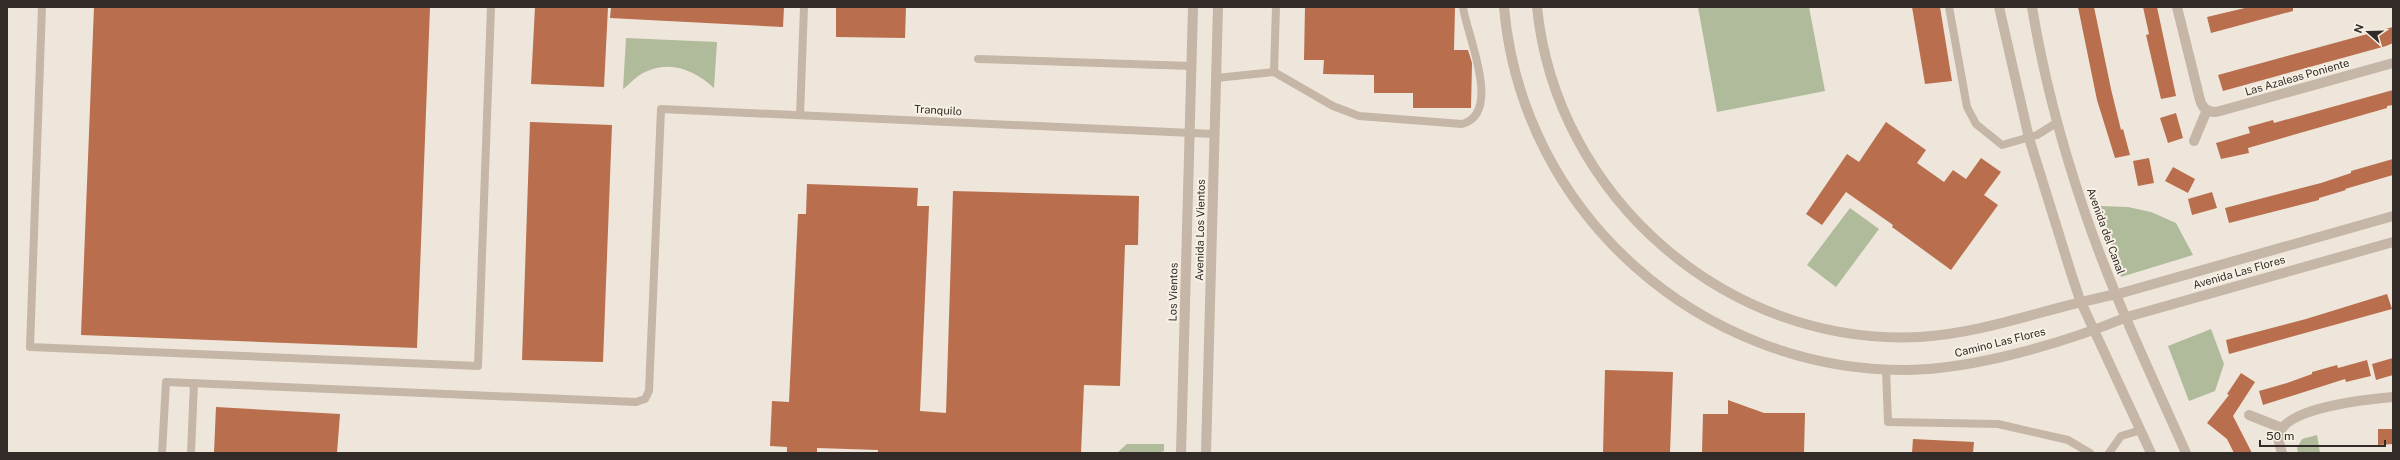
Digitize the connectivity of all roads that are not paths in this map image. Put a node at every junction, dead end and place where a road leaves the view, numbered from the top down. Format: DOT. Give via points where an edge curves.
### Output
graph roads {
  1 [pos="42,7"];
  2 [pos="491,7"];
  3 [pos="804,7"];
  4 [pos="1193,7"];
  5 [pos="1218,7"];
  6 [pos="1276,7"];
  7 [pos="1463,7"];
  8 [pos="1504,7"];
  9 [pos="1536,7"];
  10 [pos="1949,7"];
  11 [pos="1999,7"];
  12 [pos="2032,7"];
  13 [pos="2177,7"];
  14 [pos="978,59"];
  15 [pos="2393,63"];
  16 [pos="1191,66"];
  17 [pos="1274,72"];
  18 [pos="1216,78"];
  19 [pos="2207,110"];
  20 [pos="800,115"];
  21 [pos="2058,122"];
  22 [pos="1189,132"];
  23 [pos="1214,134"];
  24 [pos="2029,138"];
  25 [pos="2194,141"];
  26 [pos="2393,216"];
  27 [pos="2393,242"];
  28 [pos="2118,294"];
  29 [pos="2080,300"];
  30 [pos="2127,317"];
  31 [pos="2094,331"];
  32 [pos="1886,369"];
  33 [pos="194,383"];
  34 [pos="2393,397"];
  35 [pos="2249,415"];
  36 [pos="2282,428"];
  37 [pos="2141,430"];
  38 [pos="162,453"];
  39 [pos="191,453"];
  40 [pos="1181,453"];
  41 [pos="1206,453"];
  42 [pos="2090,453"];
  43 [pos="2109,453"];
  44 [pos="2151,453"];
  45 [pos="2186,453"];
  46 [pos="2282,453"];
  1 -- 2 [label="lane" via="30,347 478,366"];
  3 -- 20 [label="lane"];
  4 -- 16 [label="street"];
  5 -- 18 [label="street, Avenida Los Vientos"];
  6 -- 17 [label="lane"];
  7 -- 17 [label="lane" via="1477,61 1482,102 1477,114 1468,122 1462,124 1359,116 1333,106"];
  8 -- 32 [label="street, Camino Las Flores" via="1521,90 1545,150 1577,203 1614,247 1636,268 1682,304 1758,343 1815,360"];
  9 -- 29 [label="street, Camino Las Flores" via="1544,51 1557,96 1577,141 1596,172 1613,196 1648,235 1691,270 1734,296 1760,309 1810,325 1856,334 1899,337 1966,331"];
  10 -- 24 [label="lane" via="1967,107 1976,124 2002,145"];
  11 -- 24 [label="street"];
  12 -- 21 [label="street, Avenida del Canal"];
  13 -- 19 [label="street" via="2200,100"];
  14 -- 16 [label="lane"];
  15 -- 19 [label="street, Las Azaleas Poniente" via="2220,111"];
  16 -- 22 [label="street"];
  17 -- 18 [label="lane"];
  18 -- 23 [label="street, Avenida Los Vientos"];
  19 -- 25 [label="street"];
  20 -- 22 [label="lane, Tranquilo"];
  20 -- 33 [label="lane, Tranquilo" via="661,109 649,391 645,399 636,402"];
  21 -- 24 [label="lane"];
  21 -- 28 [label="street, Avenida del Canal" via="2083,207"];
  22 -- 23 [label="lane, Tranquilo"];
  22 -- 40 [label="street, Los Vientos"];
  23 -- 41 [label="street, Avenida Los Vientos"];
  24 -- 29 [label="street"];
  26 -- 28 [label="street, Avenida Las Flores"];
  27 -- 30 [label="street, Avenida Las Flores"];
  28 -- 29 [label="street, Camino Las Flores"];
  28 -- 30 [label="street, Avenida del Canal"];
  29 -- 31 [label="street"];
  30 -- 31 [label="street, Avenida Las Flores"];
  30 -- 45 [label="street, Avenida del Canal"];
  31 -- 32 [label="street, Camino Las Flores" via="1969,364"];
  31 -- 37 [label="street"];
  32 -- 42 [label="lane" via="1888,422 1998,424 2068,440"];
  33 -- 38 [label="lane" via="166,382"];
  33 -- 39 [label="lane"];
  34 -- 36 [label="street" via="2317,410 2294,418"];
  35 -- 36 [label="street"];
  36 -- 46 [label="street" via="2278,438"];
  37 -- 43 [label="lane" via="2121,436"];
  37 -- 44 [label="street"];
}
